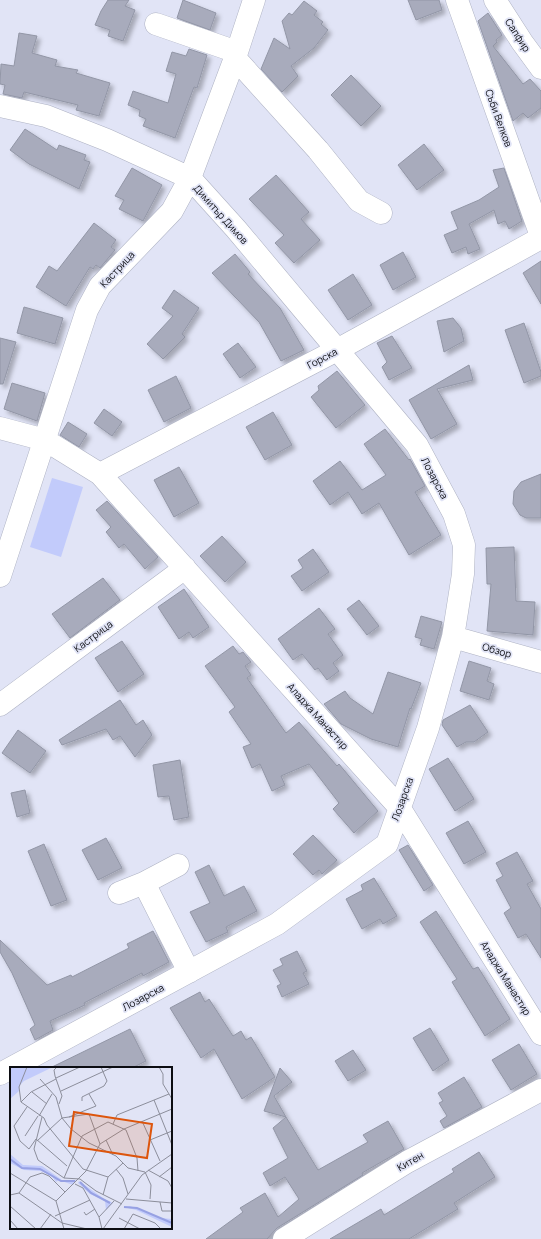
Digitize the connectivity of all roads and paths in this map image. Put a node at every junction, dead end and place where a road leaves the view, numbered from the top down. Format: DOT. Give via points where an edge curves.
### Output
graph roads {
  1 [pos="254,0"];
  2 [pos="457,0"];
  3 [pos="495,0"];
  4 [pos="156,24"];
  5 [pos="236,55"];
  6 [pos="541,68"];
  7 [pos="0,106"];
  8 [pos="190,178"];
  9 [pos="381,213"];
  10 [pos="541,237"];
  11 [pos="337,350"];
  12 [pos="0,428"];
  13 [pos="45,440"];
  14 [pos="100,474"];
  15 [pos="185,568"];
  16 [pos="0,576"];
  17 [pos="453,637"];
  18 [pos="541,662"];
  19 [pos="0,705"];
  20 [pos="400,806"];
  21 [pos="178,865"];
  22 [pos="144,883"];
  23 [pos="119,893"];
  24 [pos="188,972"];
  25 [pos="541,1034"];
  26 [pos="13,1067"];
  27 [pos="10,1069"];
  28 [pos="0,1074"];
  29 [pos="541,1090"];
  30 [pos="285,1239"];
  1 -- 5 [label="street, Кастрица"];
  2 -- 10 [label="street, Съби Велков"];
  3 -- 6 [label="street, Сапфир"];
  4 -- 5 [label="street"];
  5 -- 8 [label="street, Кастрица"];
  5 -- 9 [label="street" via="359,201"];
  7 -- 8 [label="street, Димитър Димов" via="46,116 107,140"];
  8 -- 11 [label="street, Димитър Димов"];
  8 -- 13 [label="street, Кастрица" via="172,211 100,286 87,310"];
  10 -- 11 [label="street, Горска"];
  11 -- 14 [label="street, Горска"];
  11 -- 17 [label="street, Лозарска" via="417,445 454,514 464,545 463,574"];
  12 -- 13 [label="street, Аладжа Манастир"];
  13 -- 14 [label="street, Аладжа Манастир"];
  13 -- 16 [label="street, Кастрица"];
  14 -- 15 [label="street, Аладжа Манастир"];
  15 -- 19 [label="street, Кастрица"];
  15 -- 20 [label="street, Аладжа Манастир"];
  17 -- 18 [label="street, Обзор"];
  17 -- 20 [label="street, Лозарска" via="428,728"];
  20 -- 24 [label="street, Лозарска" via="387,844 277,924"];
  20 -- 25 [label="street, Аладжа Манастир"];
  21 -- 22 [label="street"];
  22 -- 23 [label="street"];
  22 -- 24 [label="street"];
  24 -- 26 [label="street, Лозарска"];
  27 -- 28 [label="street, Лозарска"];
  29 -- 30 [label="street, Китен" via="407,1162"];
}
